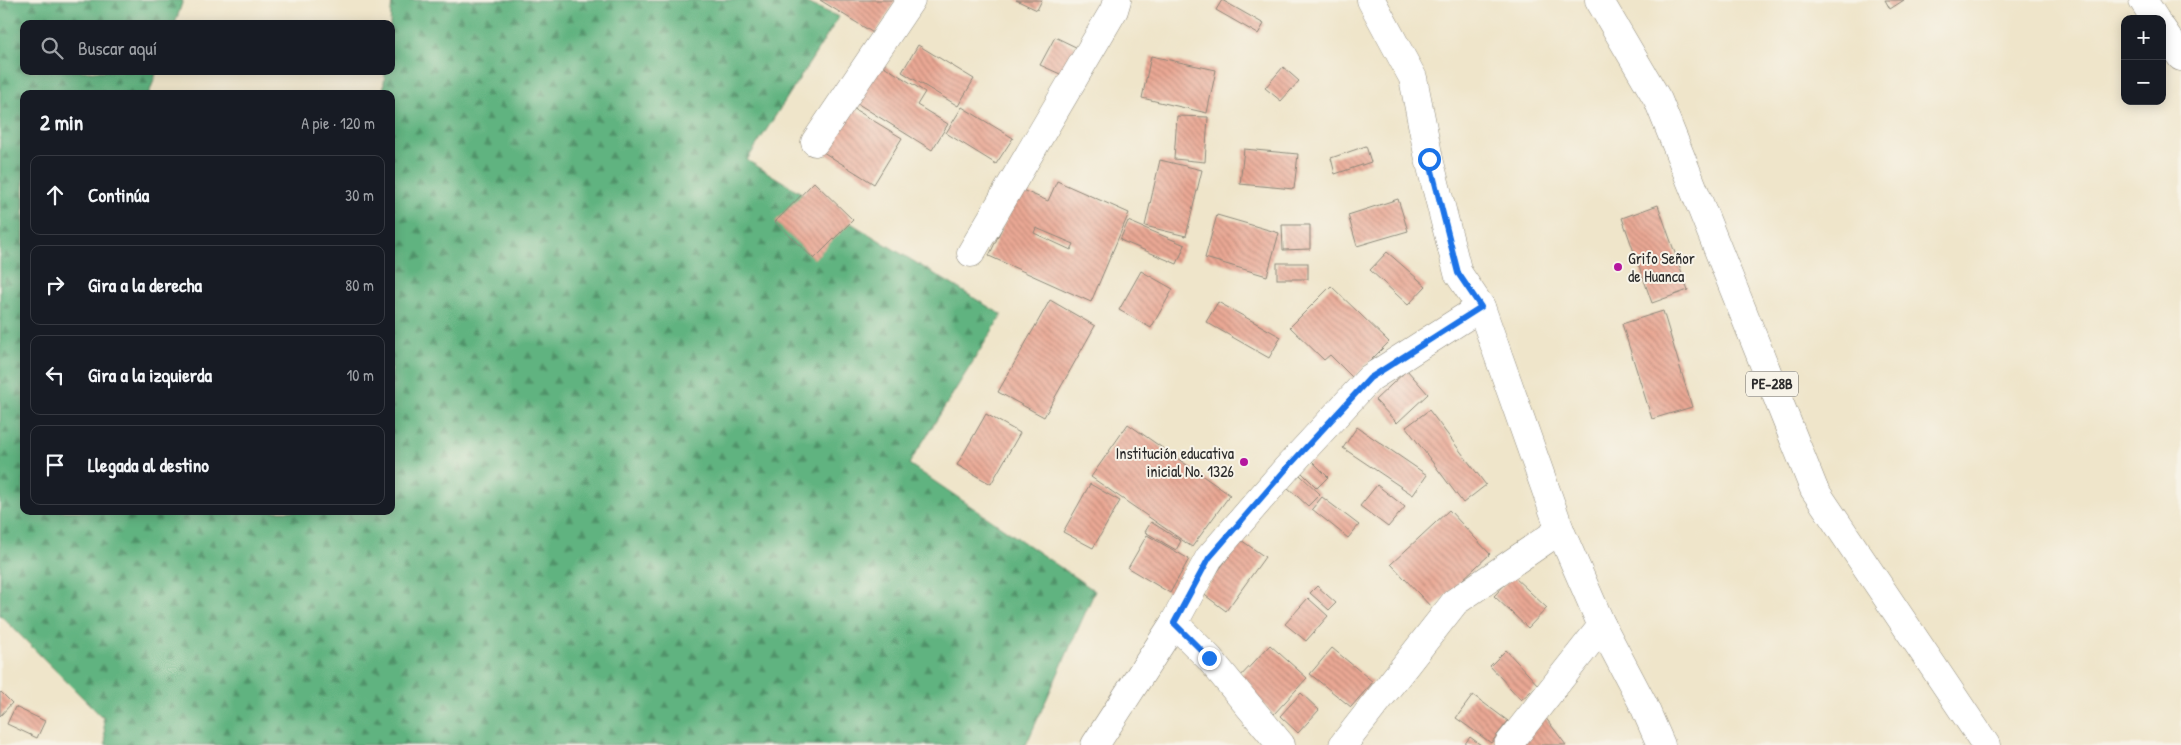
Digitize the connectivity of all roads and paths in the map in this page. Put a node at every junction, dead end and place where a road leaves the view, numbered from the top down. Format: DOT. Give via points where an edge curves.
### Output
graph roads {
  1 [pos="911,0"];
  2 [pos="1117,0"];
  3 [pos="1371,0"];
  4 [pos="1599,0"];
  5 [pos="2143,0"];
  6 [pos="2152,15"];
  7 [pos="2166,35"];
  8 [pos="2181,57"];
  9 [pos="815,142"];
  10 [pos="971,253"];
  11 [pos="1481,307"];
  12 [pos="1560,530"];
  13 [pos="1174,623"];
  14 [pos="1602,626"];
  15 [pos="1096,745"];
  16 [pos="1282,745"];
  17 [pos="1342,745"];
  18 [pos="1508,745"];
  19 [pos="1660,745"];
  20 [pos="1986,745"];
  1 -- 9 [label="main road"];
  2 -- 10 [label="main road"];
  3 -- 11 [label="main road" via="1413,78 1429,159 1458,273"];
  4 -- 20 [label="main road, PE-28B" via="1658,100 1814,489"];
  5 -- 6 [label="main road"];
  7 -- 8 [label="main road"];
  11 -- 12 [label="main road"];
  11 -- 13 [label="main road" via="1370,378 1209,558"];
  12 -- 14 [label="main road"];
  12 -- 17 [label="main road" via="1455,602"];
  13 -- 15 [label="main road"];
  13 -- 16 [label="main road" via="1209,658"];
  14 -- 18 [label="main road"];
  14 -- 19 [label="main road" via="1644,706"];
}
